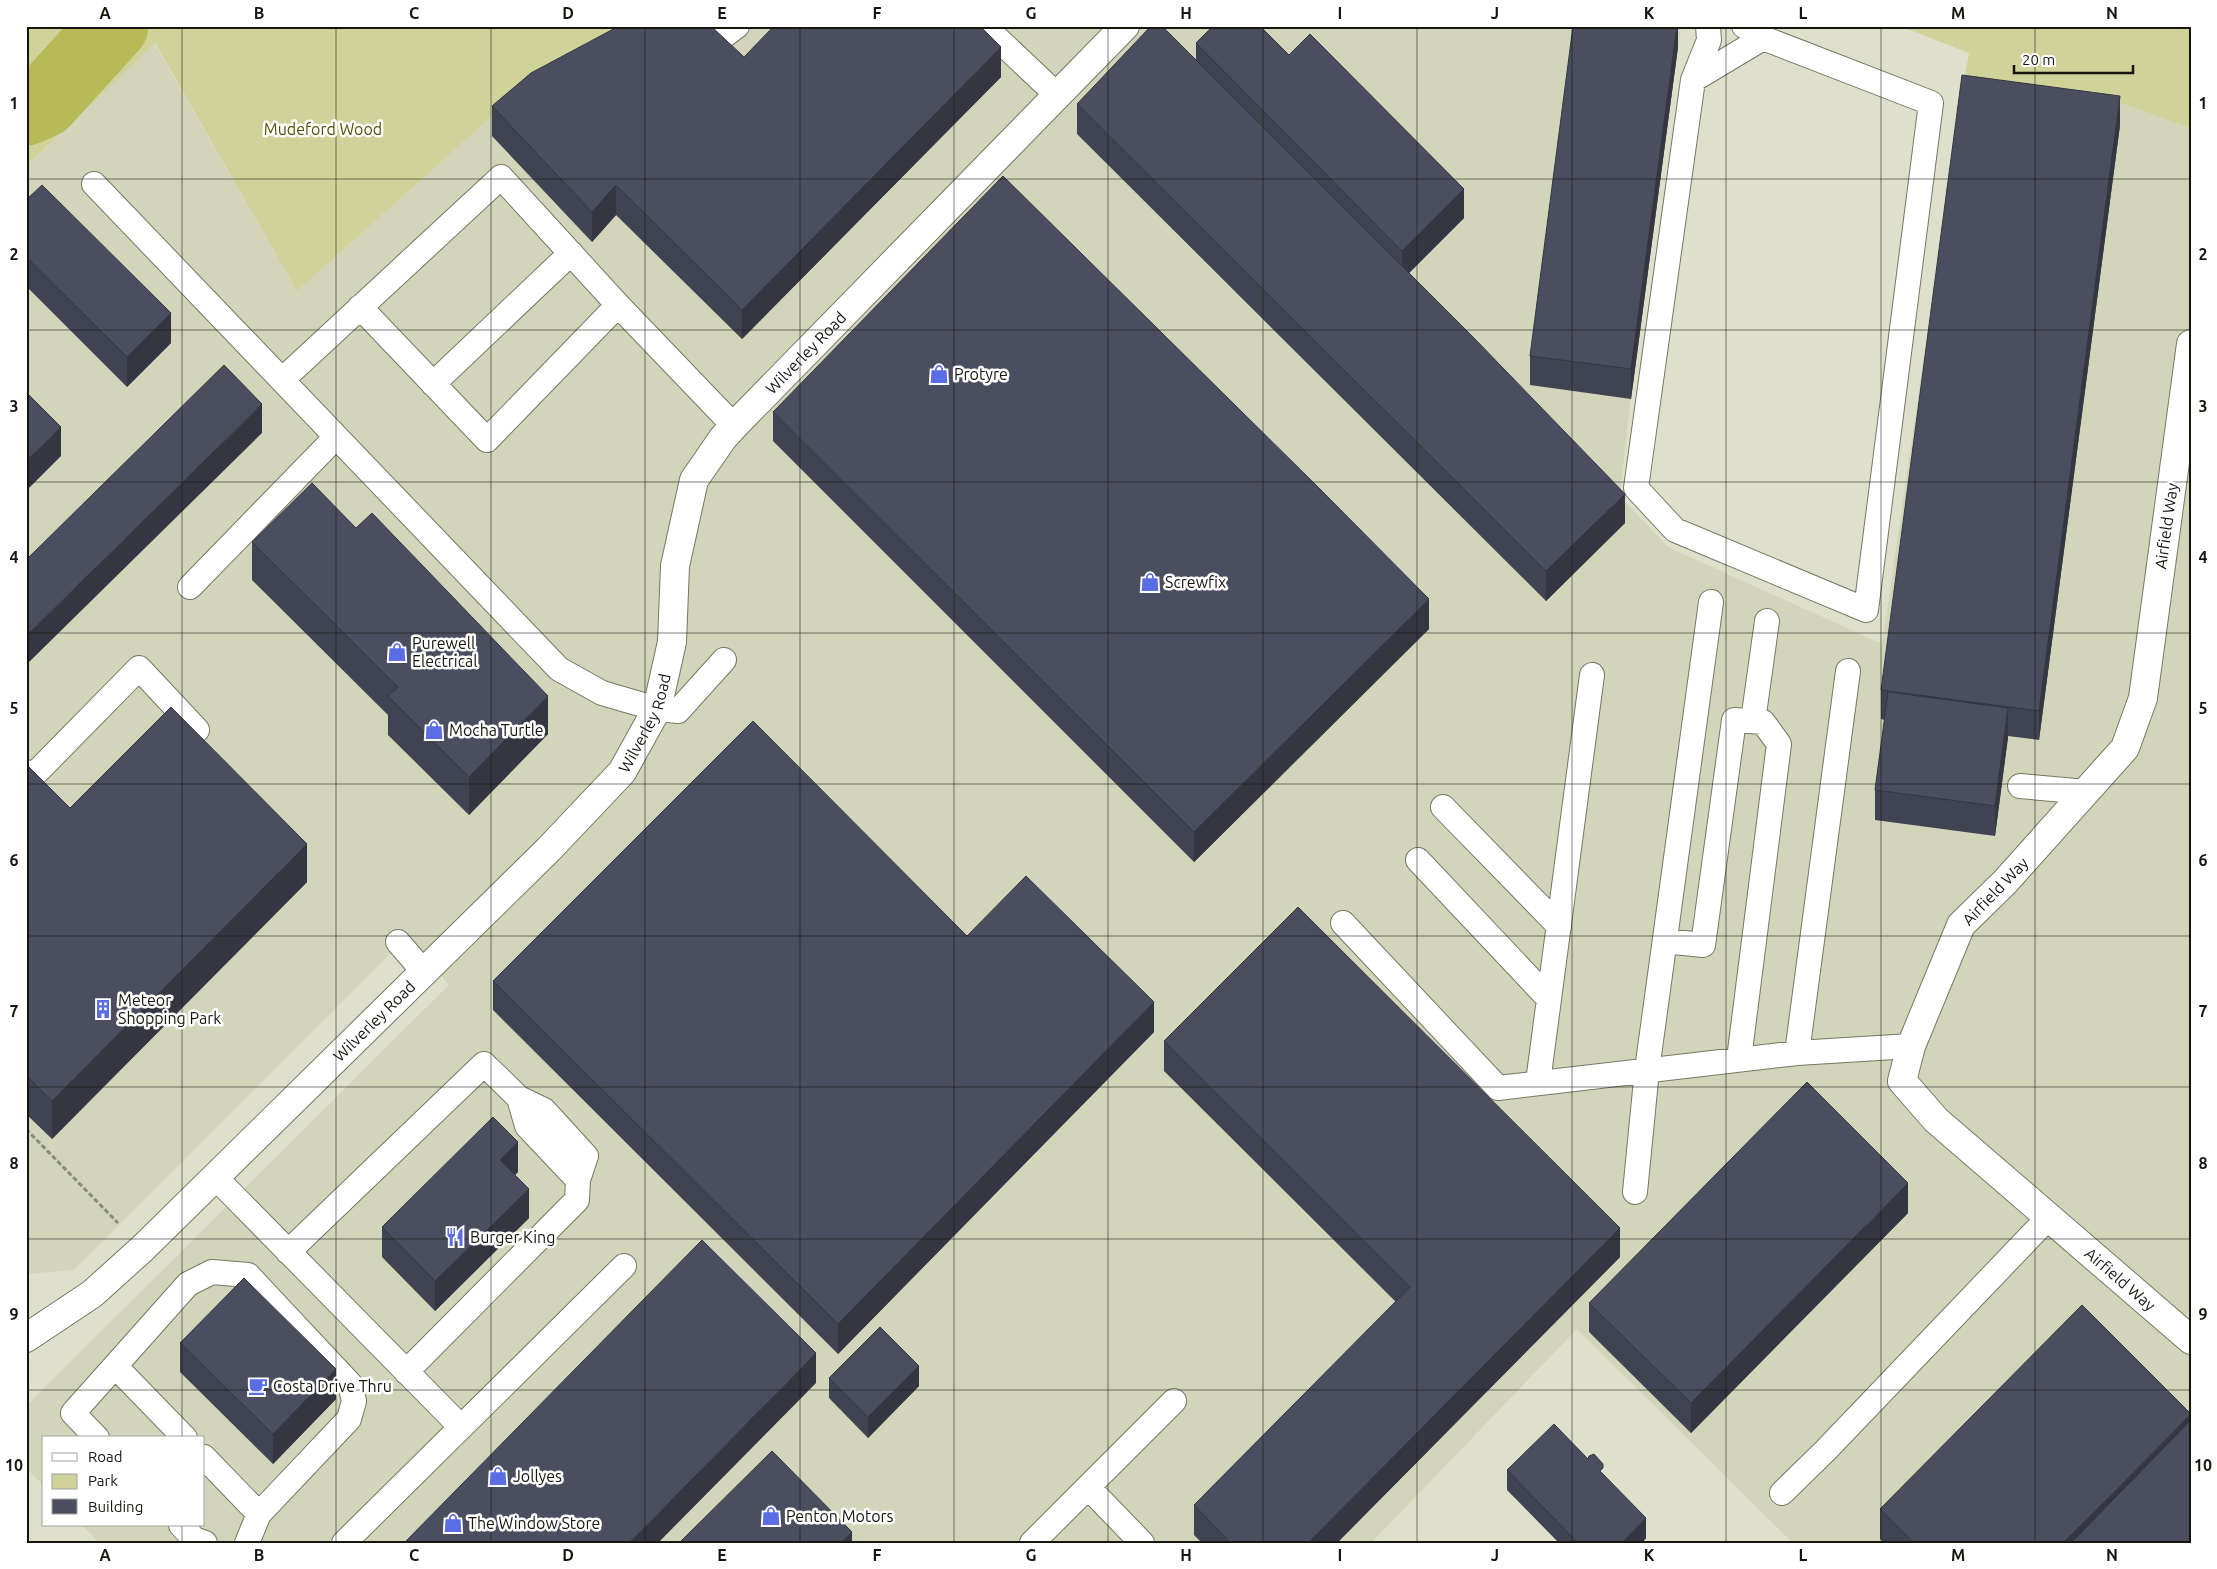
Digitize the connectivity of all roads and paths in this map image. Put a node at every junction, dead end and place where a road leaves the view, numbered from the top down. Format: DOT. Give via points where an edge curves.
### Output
graph roads {
  1 [pos="984,26"];
  2 [pos="1125,26"];
  3 [pos="1708,26"];
  4 [pos="1754,32"];
  5 [pos="1692,80"];
  6 [pos="1057,96"];
  7 [pos="94,184"];
  8 [pos="571,253"];
  9 [pos="618,305"];
  10 [pos="360,307"];
  11 [pos="2191,344"];
  12 [pos="282,380"];
  13 [pos="433,384"];
  14 [pos="734,426"];
  15 [pos="336,438"];
  16 [pos="190,588"];
  17 [pos="1711,602"];
  18 [pos="1767,621"];
  19 [pos="724,660"];
  20 [pos="1848,671"];
  21 [pos="1592,675"];
  22 [pos="657,709"];
  23 [pos="1753,721"];
  24 [pos="197,730"];
  25 [pos="26,772"];
  26 [pos="2020,786"];
  27 [pos="2086,792"];
  28 [pos="1443,807"];
  29 [pos="1418,860"];
  30 [pos="1343,923"];
  31 [pos="1559,926"];
  32 [pos="1664,941"];
  33 [pos="398,942"];
  34 [pos="424,972"];
  35 [pos="1549,1000"];
  36 [pos="1911,1046"];
  37 [pos="1797,1052"];
  38 [pos="1739,1059"];
  39 [pos="1647,1070"];
  40 [pos="1538,1082"];
  41 [pos="26,1128"];
  42 [pos="215,1177"];
  43 [pos="1635,1192"];
  44 [pos="2048,1218"];
  45 [pos="142,1249"];
  46 [pos="288,1252"];
  47 [pos="624,1266"];
  48 [pos="26,1338"];
  49 [pos="2191,1340"];
  50 [pos="115,1366"];
  51 [pos="406,1372"];
  52 [pos="1174,1401"];
  53 [pos="460,1426"];
  54 [pos="94,1436"];
  55 [pos="183,1436"];
  56 [pos="205,1458"];
  57 [pos="1088,1487"];
  58 [pos="1782,1493"];
  59 [pos="259,1514"];
  60 [pos="182,1526"];
  61 [pos="205,1543"];
  62 [pos="247,1543"];
  63 [pos="344,1543"];
  64 [pos="1032,1543"];
  65 [pos="1142,1543"];
  1 -- 6 [label="lane"];
  2 -- 6 [label="street, Wilverley Road"];
  3 -- 5 [label="lane" via="1709,40"];
  4 -- 5 [label="lane"];
  4 -- 5 [label="lane" via="1931,103 1866,610 1674,530 1636,488"];
  6 -- 14 [label="street, Wilverley Road"];
  7 -- 12 [label="lane"];
  8 -- 9 [label="lane"];
  8 -- 10 [label="lane" via="501,177"];
  8 -- 13 [label="lane"];
  9 -- 13 [label="lane" via="487,440"];
  9 -- 14 [label="lane"];
  10 -- 12 [label="lane"];
  10 -- 13 [label="lane"];
  11 -- 27 [label="street, Airfield Way" via="2143,698 2125,748"];
  12 -- 15 [label="lane"];
  14 -- 22 [label="street, Wilverley Road" via="694,480 675,566 672,642"];
  15 -- 16 [label="lane"];
  15 -- 22 [label="lane" via="558,669 602,693"];
  17 -- 32 [label="lane"];
  18 -- 23 [label="lane"];
  19 -- 22 [label="lane" via="678,711"];
  20 -- 37 [label="lane"];
  21 -- 31 [label="lane"];
  22 -- 34 [label="street, Wilverley Road" via="622,772"];
  23 -- 32 [label="lane" via="1734,720 1703,945"];
  23 -- 38 [label="lane" via="1763,722 1779,744"];
  24 -- 25 [label="lane" via="139,668 31,778"];
  26 -- 27 [label="lane"];
  27 -- 36 [label="street, Airfield Way" via="2005,882 1961,925"];
  28 -- 31 [label="lane"];
  29 -- 35 [label="lane"];
  30 -- 40 [label="lane" via="1498,1088"];
  31 -- 35 [label="lane"];
  32 -- 39 [label="lane"];
  33 -- 34 [label="lane"];
  34 -- 42 [label="street, Wilverley Road"];
  35 -- 40 [label="lane"];
  36 -- 37 [label="lane"];
  36 -- 44 [label="street, Airfield Way" via="1902,1081 1936,1120"];
  37 -- 38 [label="lane"];
  38 -- 39 [label="lane"];
  39 -- 40 [label="lane"];
  39 -- 43 [label="lane"];
  41 -- 45 [label="path"];
  42 -- 45 [label="street, Wilverley Road"];
  42 -- 46 [label="lane"];
  44 -- 49 [label="street, Airfield Way"];
  44 -- 58 [label="lane"];
  45 -- 48 [label="street, Wilverley Road" via="92,1294"];
  46 -- 51 [label="lane"];
  46 -- 51 [label="lane" via="484,1064 519,1098 544,1110 586,1156 578,1180 577,1200"];
  47 -- 53 [label="lane"];
  50 -- 54 [label="lane" via="73,1413"];
  50 -- 55 [label="lane"];
  50 -- 59 [label="lane" via="188,1284 212,1272 248,1274 350,1384 354,1401 349,1419"];
  51 -- 53 [label="lane"];
  52 -- 57 [label="lane"];
  53 -- 63 [label="lane"];
  56 -- 59 [label="lane"];
  57 -- 64 [label="lane"];
  57 -- 65 [label="lane"];
  59 -- 62 [label="lane"];
  60 -- 61 [label="lane" via="194,1539"];
}
